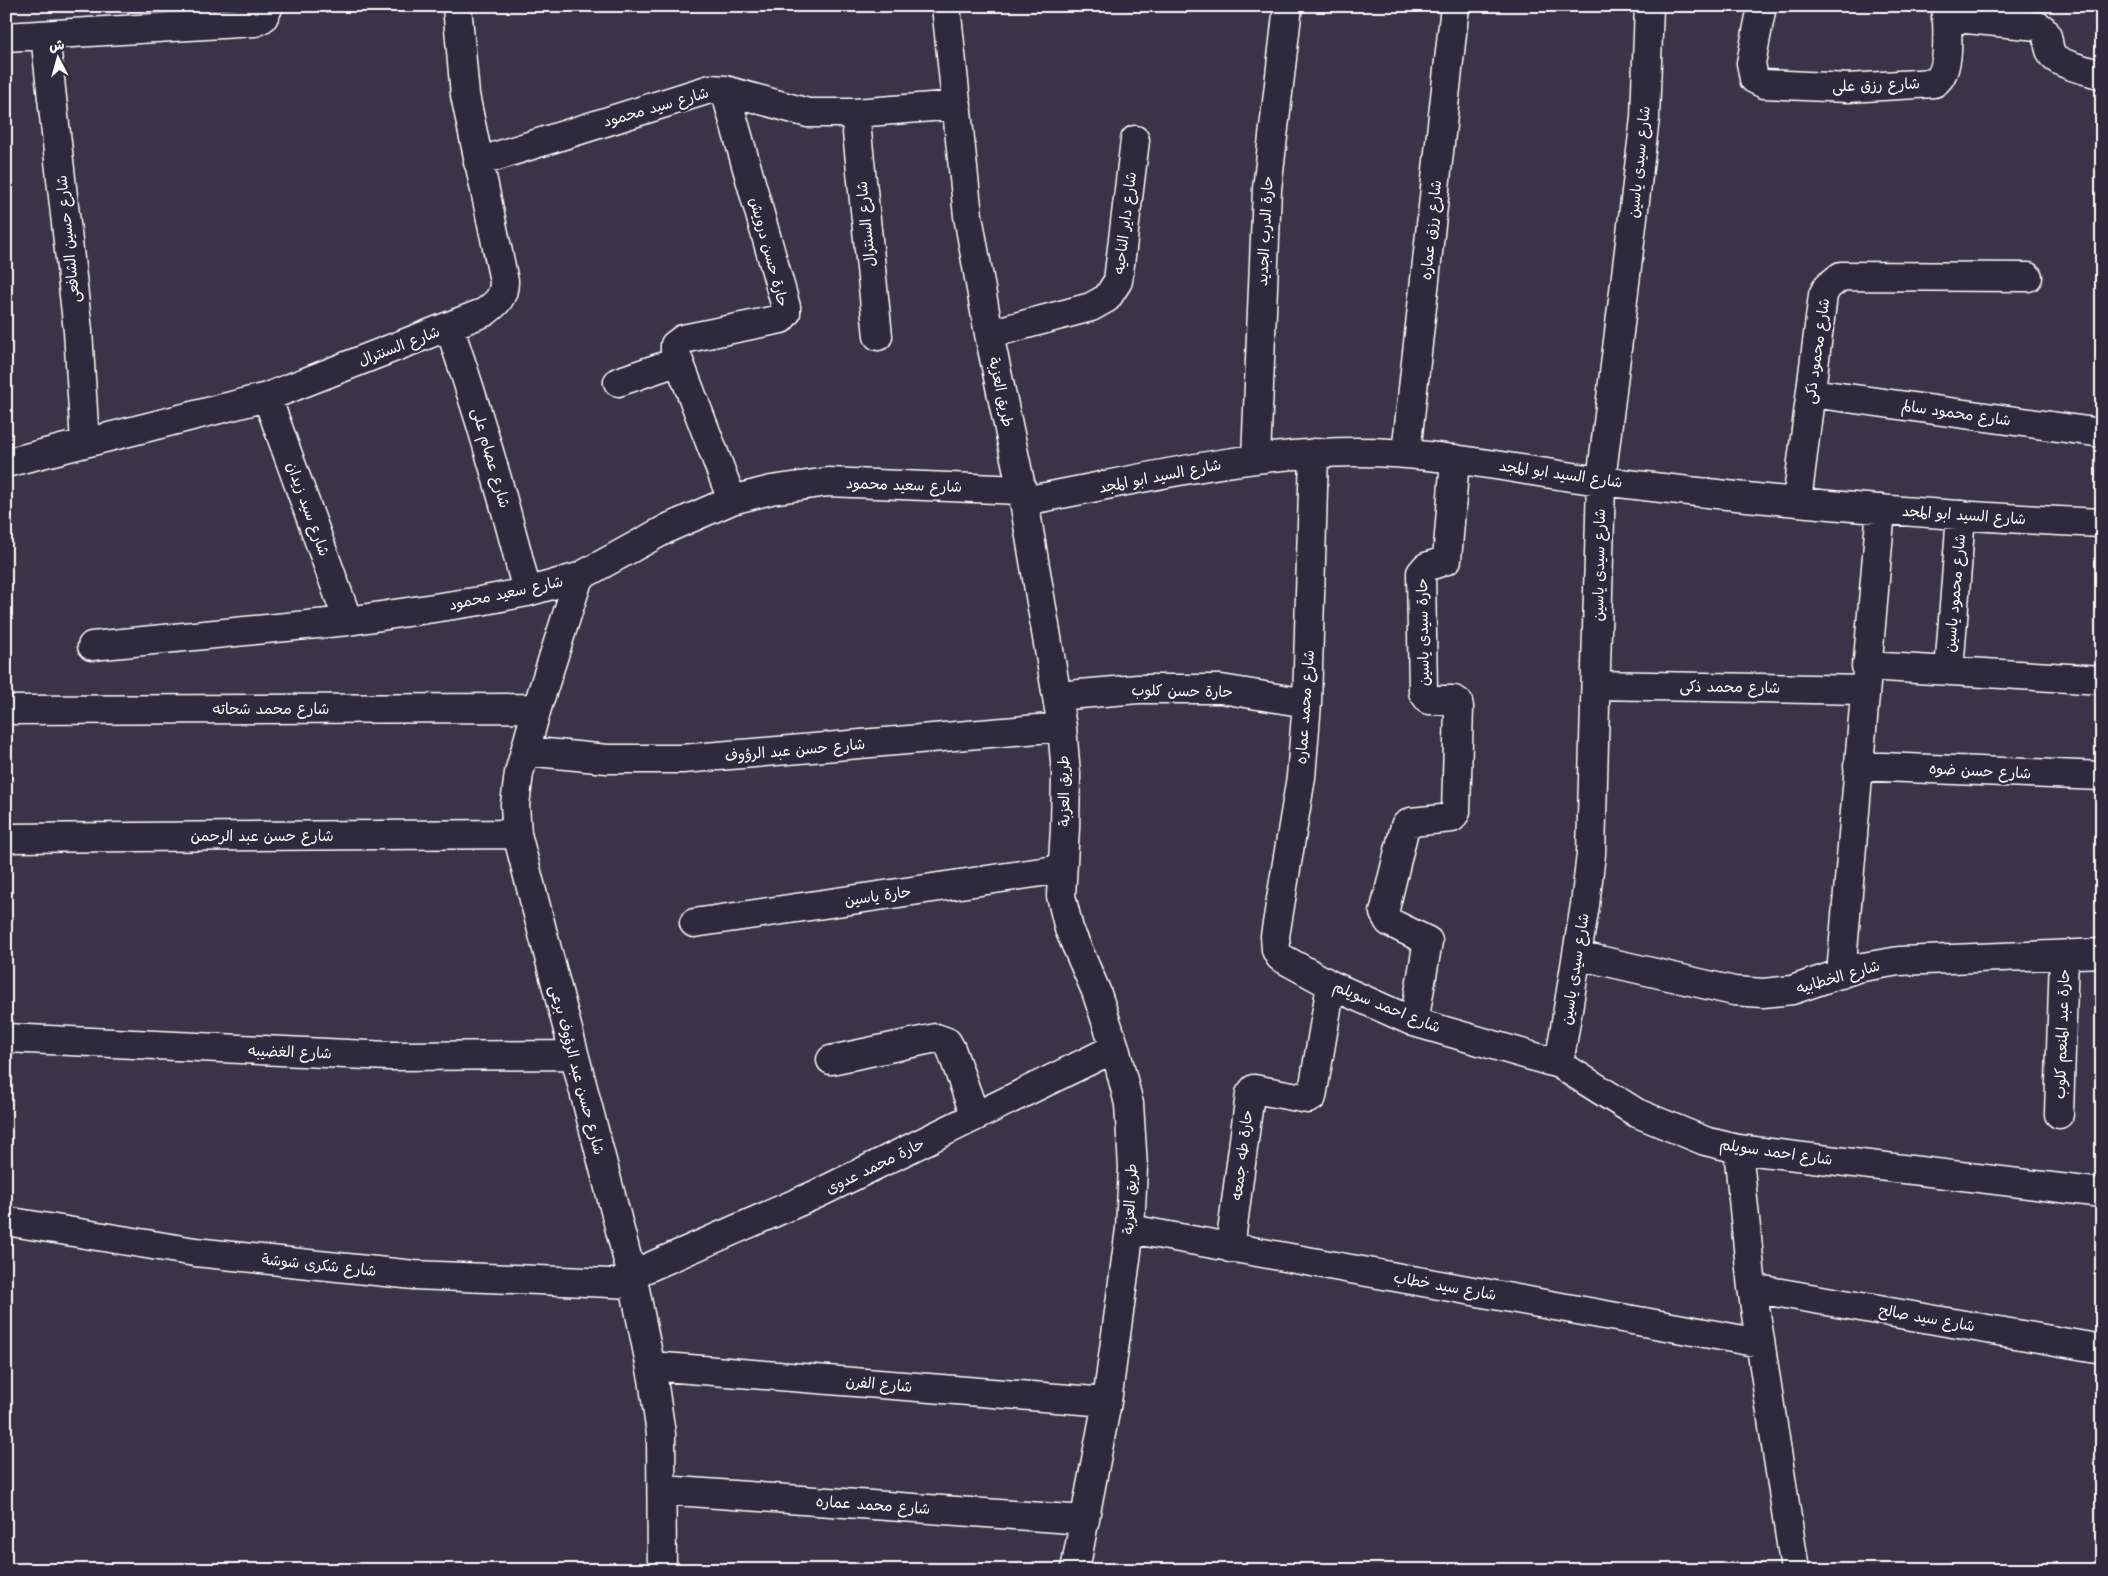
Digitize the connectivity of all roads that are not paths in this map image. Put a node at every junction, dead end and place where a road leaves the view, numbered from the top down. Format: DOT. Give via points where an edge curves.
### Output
graph roads {
  1 [pos="457,6"];
  2 [pos="946,6"];
  3 [pos="1288,6"];
  4 [pos="1455,6"];
  5 [pos="1649,6"];
  6 [pos="1762,6"];
  7 [pos="1946,12"];
  8 [pos="262,14"];
  9 [pos="45,35"];
  10 [pos="6,38"];
  11 [pos="2102,75"];
  12 [pos="725,90"];
  13 [pos="957,105"];
  14 [pos="854,113"];
  15 [pos="1135,140"];
  16 [pos="478,162"];
  17 [pos="2028,277"];
  18 [pos="449,326"];
  19 [pos="988,334"];
  20 [pos="878,336"];
  21 [pos="678,361"];
  22 [pos="618,382"];
  23 [pos="1811,393"];
  24 [pos="267,397"];
  25 [pos="2102,433"];
  26 [pos="85,443"];
  27 [pos="1314,453"];
  28 [pos="1406,453"];
  29 [pos="1256,458"];
  30 [pos="1455,459"];
  31 [pos="6,462"];
  32 [pos="1600,481"];
  33 [pos="1023,496"];
  34 [pos="732,500"];
  35 [pos="1797,500"];
  36 [pos="1881,509"];
  37 [pos="1961,515"];
  38 [pos="2102,523"];
  39 [pos="579,577"];
  40 [pos="527,592"];
  41 [pos="348,621"];
  42 [pos="92,646"];
  43 [pos="1949,671"];
  44 [pos="1866,678"];
  45 [pos="2102,680"];
  46 [pos="1596,685"];
  47 [pos="1057,696"];
  48 [pos="1308,703"];
  49 [pos="537,708"];
  50 [pos="6,710"];
  51 [pos="1062,727"];
  52 [pos="526,751"];
  53 [pos="1858,766"];
  54 [pos="2102,776"];
  55 [pos="517,834"];
  56 [pos="6,838"];
  57 [pos="1062,869"];
  58 [pos="694,923"];
  59 [pos="2102,953"];
  60 [pos="1578,955"];
  61 [pos="2064,955"];
  62 [pos="1280,957"];
  63 [pos="1841,974"];
  64 [pos="1331,986"];
  65 [pos="1414,1022"];
  66 [pos="6,1038"];
  67 [pos="1115,1048"];
  68 [pos="573,1055"];
  69 [pos="831,1060"];
  70 [pos="1559,1064"];
  71 [pos="2059,1114"];
  72 [pos="975,1116"];
  73 [pos="1738,1149"];
  74 [pos="2102,1193"];
  75 [pos="6,1221"];
  76 [pos="1130,1229"];
  77 [pos="1230,1248"];
  78 [pos="633,1280"];
  79 [pos="1752,1288"];
  80 [pos="1760,1343"];
  81 [pos="2102,1349"];
  82 [pos="651,1366"];
  83 [pos="1107,1402"];
  84 [pos="662,1490"];
  85 [pos="1085,1520"];
  86 [pos="662,1570"];
  87 [pos="1075,1570"];
  88 [pos="1794,1570"];
  1 -- 16 [label="street, شارع السنترال" via="464,95"];
  2 -- 13 [label="street, طريق العزبة"];
  3 -- 29 [label="street, حارة الدرب الجديد" via="1266,189"];
  4 -- 28 [label="street, شارع رزق عماره"];
  5 -- 32 [label="street, شارع سيدى ياسين" via="1645,118"];
  6 -- 7 [label="street, شارع رزق على" via="1752,62 1754,79 1764,84 1848,88 1940,80 1946,68"];
  7 -- 11 [label="street" via="2044,28 2050,50 2059,61"];
  8 -- 9 [label="street"];
  9 -- 10 [label="street"];
  9 -- 26 [label="street, شارع حسين الشافعى" via="78,330"];
  12 -- 14 [label="street, شارع سيد محمود" via="808,113"];
  12 -- 16 [label="street, شارع سيد محمود" via="696,92"];
  12 -- 21 [label="street, حارة حسن درويش" via="786,313 781,319 679,340 674,351"];
  13 -- 14 [label="street, شارع سيد محمود"];
  13 -- 19 [label="street, طريق العزبة" via="968,216"];
  14 -- 20 [label="street, شارع السنترال"];
  15 -- 19 [label="street, شارع داير الناحيه" via="1118,281 1107,298 1091,307"];
  16 -- 18 [label="street, شارع السنترال" via="504,293 485,312"];
  17 -- 23 [label="street, شارع محمود ذكى" via="1841,276 1827,286 1823,295"];
  18 -- 24 [label="street, شارع السنترال"];
  18 -- 40 [label="street, شارع عصام على" via="505,502"];
  19 -- 33 [label="street, طريق العزبة"];
  21 -- 22 [label="street"];
  21 -- 34 [label="street, حارة حسن درويش"];
  23 -- 25 [label="street, شارع محمود سالم"];
  23 -- 35 [label="street, شارع محمود ذكى"];
  24 -- 26 [label="street, شارع السنترال"];
  24 -- 41 [label="street, شارع سيد زيدان"];
  26 -- 31 [label="street, شارع السنترال"];
  27 -- 28 [label="street, شارع السيد ابو المجد"];
  27 -- 29 [label="street, شارع السيد ابو المجد"];
  27 -- 48 [label="street, شارع محمد عماره"];
  28 -- 30 [label="street, شارع السيد ابو المجد"];
  29 -- 33 [label="street, شارع السيد ابو المجد"];
  30 -- 32 [label="street, شارع السيد ابو المجد"];
  30 -- 65 [label="street, حارة سيدى ياسين" via="1447,560 1421,573 1423,692 1429,700 1454,700 1459,707 1456,812 1452,818 1411,822 1404,826 1384,913 1389,922 1428,941"];
  32 -- 35 [label="street, شارع السيد ابو المجد"];
  32 -- 46 [label="street, شارع سيدى ياسين"];
  33 -- 34 [label="street, شارع سعيد محمود" via="828,482"];
  33 -- 47 [label="street, طريق العزبة"];
  34 -- 39 [label="street, شارع سعيد محمود" via="668,528"];
  35 -- 36 [label="street, شارع السيد ابو المجد"];
  36 -- 37 [label="street, شارع السيد ابو المجد"];
  36 -- 44 [label="street"];
  37 -- 38 [label="street, شارع السيد ابو المجد"];
  37 -- 43 [label="street, شارع محمود ياسين"];
  39 -- 40 [label="street, شارع سعيد محمود"];
  39 -- 49 [label="street, شارع حسن عبد الرؤوف برعى"];
  40 -- 41 [label="street, شارع سعيد محمود"];
  41 -- 42 [label="street, شارع سعيد محمود"];
  43 -- 44 [label="street, شارع محمد ذكى"];
  43 -- 45 [label="street, شارع محمد ذكى"];
  44 -- 46 [label="street, شارع محمد ذكى"];
  44 -- 53 [label="street"];
  46 -- 60 [label="street, شارع سيدى ياسين" via="1591,854"];
  47 -- 48 [label="street, حارة حسن كلوب" via="1138,689 1221,689"];
  47 -- 51 [label="street, طريق العزبة"];
  48 -- 62 [label="street, شارع محمد عماره" via="1300,777 1274,936"];
  49 -- 50 [label="street, شارع محمد شحاته"];
  49 -- 52 [label="street, شارع حسن عبد الرؤوف برعى"];
  51 -- 52 [label="street, شارع حسن عبد الرؤوف" via="682,759 607,759"];
  51 -- 57 [label="street, طريق العزبة" via="1066,801"];
  52 -- 55 [label="street, شارع حسن عبد الرؤوف برعى" via="515,805"];
  53 -- 54 [label="street, شارع حسن ضوه"];
  53 -- 63 [label="street"];
  55 -- 56 [label="street, شارع حسن عبد الرحمن"];
  55 -- 68 [label="street, شارع حسن عبد الرؤوف برعى"];
  57 -- 58 [label="street, حارة ياسين"];
  57 -- 67 [label="street, طريق العزبة" via="1061,896 1069,929 1096,991"];
  59 -- 61 [label="street, شارع الخطابيه"];
  60 -- 63 [label="street, شارع الخطابيه" via="1734,991 1792,990"];
  60 -- 70 [label="street, شارع سيدى ياسين"];
  61 -- 63 [label="street, شارع الخطابيه" via="1899,961"];
  61 -- 71 [label="street, حارة عبد المنعم كلوب"];
  62 -- 64 [label="street, شارع احمد سويلم"];
  64 -- 65 [label="street, شارع احمد سويلم"];
  64 -- 77 [label="street, حارة طه جمعه" via="1314,1094 1308,1099 1259,1089 1250,1094"];
  65 -- 70 [label="street, شارع احمد سويلم"];
  66 -- 68 [label="street, شارع الغضيبه" via="389,1056"];
  67 -- 72 [label="street, حارة محمد عدوى"];
  67 -- 76 [label="street, طريق العزبة" via="1129,1104 1133,1166"];
  68 -- 78 [label="street, شارع حسن عبد الرؤوف برعى"];
  69 -- 72 [label="street" via="942,1039 951,1048"];
  70 -- 73 [label="street, شارع احمد سويلم" via="1637,1113 1705,1141"];
  72 -- 78 [label="street, حارة محمد عدوى"];
  73 -- 74 [label="street, شارع احمد سويلم"];
  73 -- 79 [label="street"];
  75 -- 78 [label="street, شارع شكرى شوشة" via="195,1252 394,1273"];
  76 -- 77 [label="street, شارع سيد خطاب"];
  76 -- 83 [label="street, طريق العزبة"];
  77 -- 80 [label="street, شارع سيد خطاب"];
  78 -- 82 [label="street, شارع حسن عبد الرؤوف برعى"];
  79 -- 80 [label="street"];
  79 -- 81 [label="street, شارع سيد صالح"];
  80 -- 88 [label="street"];
  82 -- 83 [label="street, شارع الفرن"];
  82 -- 84 [label="street, شارع حسن عبد الرؤوف برعى" via="661,1434"];
  83 -- 85 [label="street, طريق العزبة"];
  84 -- 85 [label="street, شارع محمد عماره"];
  84 -- 86 [label="street, شارع حسن عبد الرؤوف برعى"];
  85 -- 87 [label="street, طريق العزبة"];
}
